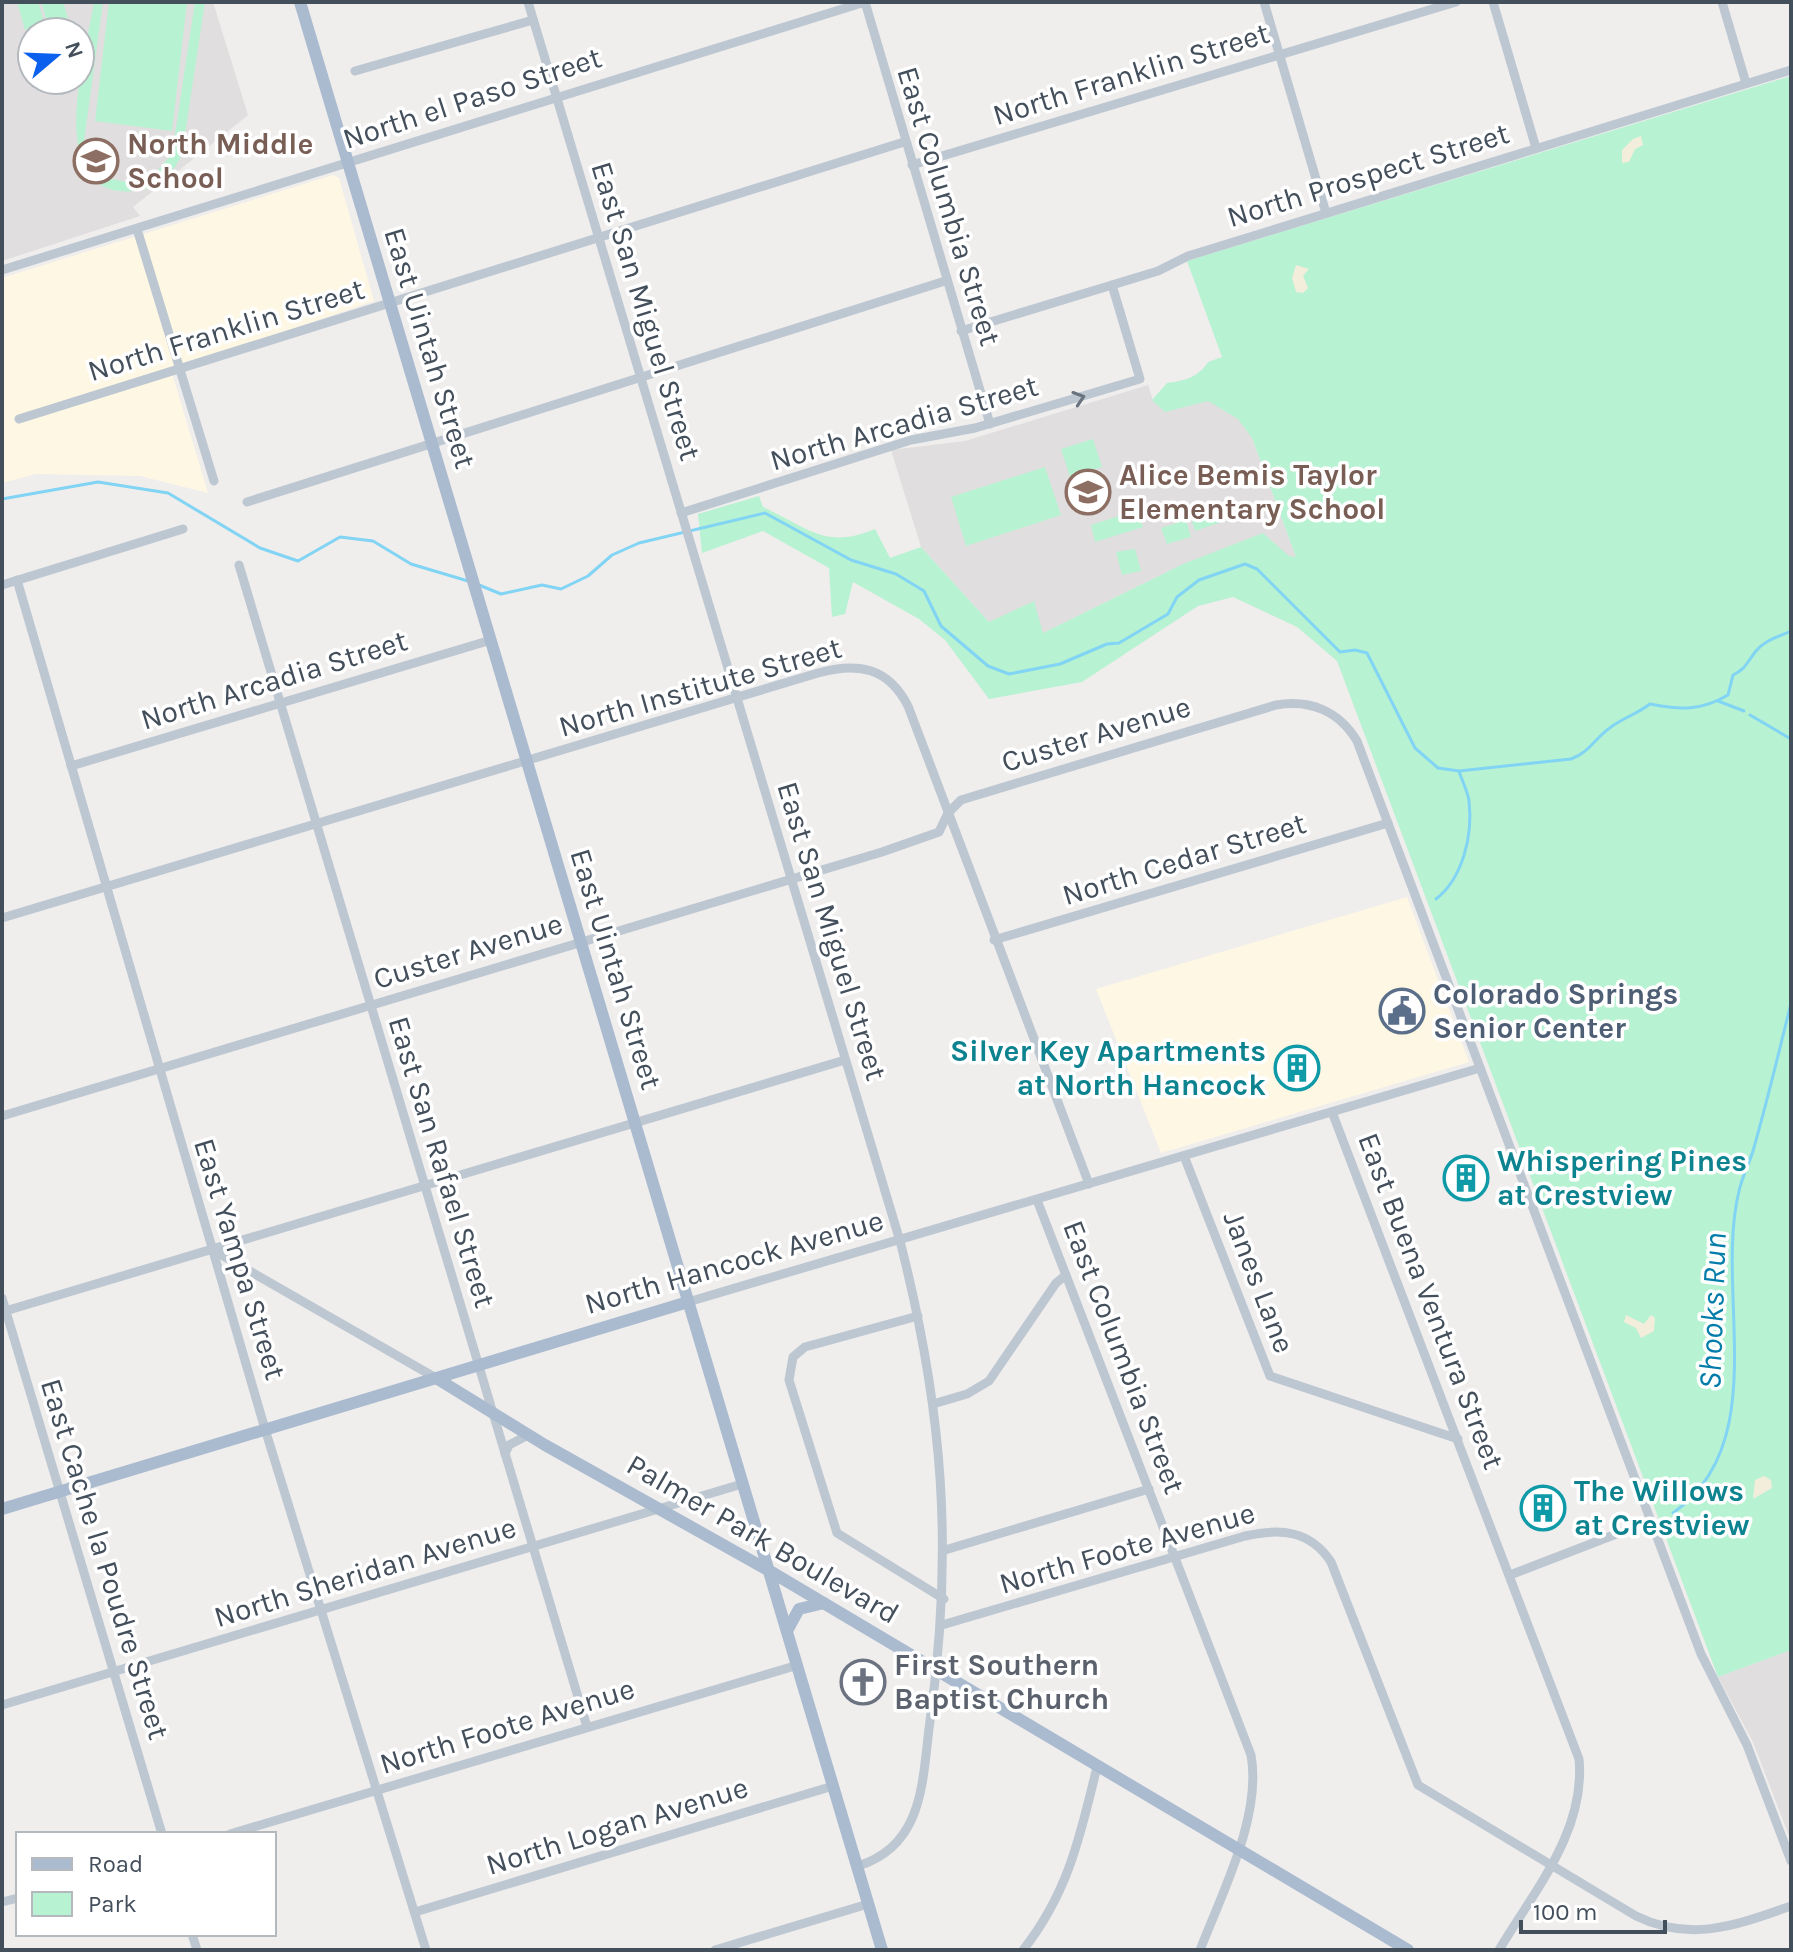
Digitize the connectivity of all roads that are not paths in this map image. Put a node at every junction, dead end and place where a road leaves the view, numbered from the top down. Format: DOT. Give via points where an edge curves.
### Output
graph roads {
  1 [pos="300,2"];
  2 [pos="528,2"];
  3 [pos="865,2"];
  4 [pos="1264,2"];
  5 [pos="1456,2"];
  6 [pos="1493,2"];
  7 [pos="1722,2"];
  8 [pos="533,20"];
  9 [pos="1280,55"];
  10 [pos="1791,70"];
  11 [pos="355,71"];
  12 [pos="1746,83"];
  13 [pos="557,96"];
  14 [pos="904,142"];
  15 [pos="1536,148"];
  16 [pos="348,162"];
  17 [pos="912,165"];
  18 [pos="1326,213"];
  19 [pos="137,229"];
  20 [pos="599,239"];
  21 [pos="2,270"];
  22 [pos="945,281"];
  23 [pos="1112,285"];
  24 [pos="390,304"];
  25 [pos="961,331"];
  26 [pos="180,371"];
  27 [pos="641,379"];
  28 [pos="19,419"];
  29 [pos="990,424"];
  30 [pos="431,445"];
  31 [pos="214,481"];
  32 [pos="247,502"];
  33 [pos="681,513"];
  34 [pos="183,529"];
  35 [pos="239,565"];
  36 [pos="17,580"];
  37 [pos="2,585"];
  38 [pos="491,640"];
  39 [pos="738,698"];
  40 [pos="280,704"];
  41 [pos="526,761"];
  42 [pos="71,766"];
  43 [pos="948,813"];
  44 [pos="316,823"];
  45 [pos="1388,823"];
  46 [pos="791,879"];
  47 [pos="106,886"];
  48 [pos="2,918"];
  49 [pos="994,940"];
  50 [pos="581,942"];
  51 [pos="370,1006"];
  52 [pos="845,1060"];
  53 [pos="1480,1068"];
  54 [pos="158,1069"];
  55 [pos="1332,1112"];
  56 [pos="2,1116"];
  57 [pos="635,1122"];
  58 [pos="1184,1156"];
  59 [pos="1089,1184"];
  60 [pos="424,1186"];
  61 [pos="1037,1200"];
  62 [pos="900,1241"];
  63 [pos="213,1250"];
  64 [pos="1066,1275"];
  65 [pos="2,1298"];
  66 [pos="688,1302"];
  67 [pos="4,1312"];
  68 [pos="918,1316"];
  69 [pos="477,1365"];
  70 [pos="436,1378"];
  71 [pos="933,1404"];
  72 [pos="492,1414"];
  73 [pos="265,1429"];
  74 [pos="528,1435"];
  75 [pos="1458,1439"];
  76 [pos="505,1455"];
  77 [pos="742,1484"];
  78 [pos="1149,1489"];
  79 [pos="59,1491"];
  80 [pos="663,1508"];
  81 [pos="2,1509"];
  82 [pos="1650,1521"];
  83 [pos="532,1548"];
  84 [pos="945,1550"];
  85 [pos="1175,1557"];
  86 [pos="768,1570"];
  87 [pos="1510,1575"];
  88 [pos="944,1599"];
  89 [pos="824,1603"];
  90 [pos="323,1611"];
  91 [pos="942,1625"];
  92 [pos="787,1631"];
  93 [pos="798,1665"];
  94 [pos="937,1671"];
  95 [pos="113,1672"];
  96 [pos="2,1705"];
  97 [pos="587,1727"];
  98 [pos="1097,1767"];
  99 [pos="833,1786"];
  100 [pos="378,1790"];
  101 [pos="161,1832"];
  102 [pos="237,1832"];
  103 [pos="1237,1850"];
  104 [pos="1791,1861"];
  105 [pos="1550,1865"];
  106 [pos="858,1866"];
  107 [pos="868,1904"];
  108 [pos="1791,1906"];
  109 [pos="415,1912"];
  110 [pos="426,1950"];
  111 [pos="715,1950"];
  112 [pos="882,1950"];
  113 [pos="1023,1950"];
  114 [pos="1200,1950"];
  115 [pos="1408,1950"];
  116 [pos="1499,1950"];
  1 -- 16 [label="main road, East Uintah Street"];
  2 -- 8 [label="street, East San Miguel Street"];
  3 -- 13 [label="street, North el Paso Street"];
  3 -- 14 [label="street, East Columbia Street"];
  4 -- 9 [label="street"];
  5 -- 9 [label="street, North Franklin Street"];
  6 -- 15 [label="street"];
  7 -- 12 [label="street"];
  8 -- 11 [label="street"];
  8 -- 13 [label="street, East San Miguel Street"];
  9 -- 17 [label="street, North Franklin Street"];
  9 -- 18 [label="street"];
  10 -- 12 [label="street, North Prospect Street"];
  12 -- 15 [label="street, North Prospect Street"];
  13 -- 16 [label="street, North el Paso Street"];
  13 -- 20 [label="street, East San Miguel Street"];
  14 -- 17 [label="street, East Columbia Street"];
  14 -- 20 [label="street, North Franklin Street"];
  15 -- 18 [label="street, North Prospect Street"];
  16 -- 19 [label="street, North el Paso Street"];
  16 -- 24 [label="main road, East Uintah Street"];
  17 -- 22 [label="street, East Columbia Street"];
  18 -- 23 [label="street, North Prospect Street"];
  19 -- 21 [label="street, North el Paso Street"];
  19 -- 26 [label="street"];
  20 -- 24 [label="street, North Franklin Street"];
  20 -- 27 [label="street, East San Miguel Street"];
  22 -- 25 [label="street, East Columbia Street"];
  22 -- 27 [label="street"];
  23 -- 25 [label="street, North Prospect Street"];
  29 -- 23 [label="street, North Arcadia Street, one-way" via="1140,379"];
  24 -- 26 [label="street, North Franklin Street"];
  24 -- 30 [label="main road, East Uintah Street"];
  25 -- 29 [label="street, East Columbia Street"];
  26 -- 28 [label="street, North Franklin Street"];
  26 -- 31 [label="street"];
  27 -- 30 [label="street"];
  27 -- 33 [label="street, East San Miguel Street"];
  29 -- 33 [label="street, North Arcadia Street" via="911,440"];
  30 -- 32 [label="street"];
  30 -- 38 [label="main road, East Uintah Street"];
  33 -- 39 [label="street, East San Miguel Street"];
  34 -- 36 [label="street"];
  35 -- 40 [label="street, East San Rafael Street"];
  36 -- 37 [label="street"];
  36 -- 42 [label="street, East Yampa Street"];
  38 -- 40 [label="street, North Arcadia Street"];
  38 -- 41 [label="main road, East Uintah Street"];
  39 -- 41 [label="street, North Institute Street"];
  39 -- 43 [label="street, North Institute Street" via="843,667 865,667 882,675 908,706"];
  39 -- 46 [label="street, East San Miguel Street"];
  40 -- 42 [label="street, North Arcadia Street"];
  40 -- 44 [label="street, East San Rafael Street"];
  41 -- 44 [label="street, North Institute Street"];
  41 -- 50 [label="main road, East Uintah Street"];
  42 -- 47 [label="street, East Yampa Street"];
  43 -- 45 [label="street, Custer Avenue" via="961,800 1276,705 1310,704 1344,723 1357,741"];
  43 -- 46 [label="street, Custer Avenue" via="939,832"];
  43 -- 49 [label="street, North Institute Street"];
  44 -- 47 [label="street, North Institute Street"];
  44 -- 51 [label="street, East San Rafael Street"];
  45 -- 49 [label="street, North Cedar Street"];
  45 -- 53 [label="street"];
  46 -- 50 [label="street, Custer Avenue"];
  46 -- 52 [label="street, East San Miguel Street"];
  47 -- 48 [label="street, North Institute Street"];
  47 -- 54 [label="street, East Yampa Street"];
  49 -- 59 [label="street, North Institute Street"];
  50 -- 51 [label="street, Custer Avenue"];
  50 -- 57 [label="main road, East Uintah Street"];
  51 -- 54 [label="street, Custer Avenue"];
  51 -- 60 [label="street, East San Rafael Street"];
  52 -- 57 [label="street"];
  52 -- 62 [label="street, East San Miguel Street"];
  53 -- 55 [label="street, North Hancock Avenue"];
  53 -- 82 [label="street"];
  54 -- 56 [label="street, Custer Avenue"];
  54 -- 63 [label="street, East Yampa Street"];
  55 -- 58 [label="street, North Hancock Avenue"];
  55 -- 75 [label="street, East Buena Ventura Street"];
  57 -- 60 [label="street"];
  57 -- 66 [label="main road, East Uintah Street"];
  58 -- 59 [label="street, North Hancock Avenue"];
  58 -- 75 [label="street, Janes Lane" via="1270,1376"];
  59 -- 61 [label="street, North Hancock Avenue"];
  60 -- 63 [label="street"];
  60 -- 69 [label="street, East San Rafael Street"];
  61 -- 62 [label="street, North Hancock Avenue"];
  61 -- 64 [label="street, East Columbia Street"];
  62 -- 66 [label="street, North Hancock Avenue"];
  62 -- 68 [label="street, East San Miguel Street"];
  63 -- 67 [label="street"];
  63 -- 70 [label="street, Palmer Park Boulevard"];
  63 -- 73 [label="street, East Yampa Street"];
  64 -- 71 [label="street" via="989,1381"];
  64 -- 78 [label="street, East Columbia Street"];
  65 -- 67 [label="street, East Cache la Poudre Street"];
  66 -- 69 [label="main road, North Hancock Avenue"];
  66 -- 77 [label="main road, East Uintah Street"];
  67 -- 79 [label="street, East Cache la Poudre Street"];
  68 -- 71 [label="street, East San Miguel Street"];
  68 -- 88 [label="street" via="799,1351 790,1364 789,1380 837,1533"];
  69 -- 70 [label="main road, North Hancock Avenue"];
  69 -- 72 [label="street, East San Rafael Street"];
  70 -- 72 [label="main road, Palmer Park Boulevard"];
  70 -- 73 [label="main road, North Hancock Avenue"];
  71 -- 84 [label="street, East San Miguel Street"];
  72 -- 74 [label="main road, Palmer Park Boulevard"];
  72 -- 76 [label="street, East San Rafael Street"];
  73 -- 79 [label="main road, North Hancock Avenue"];
  73 -- 90 [label="street, East Yampa Street"];
  74 -- 76 [label="street" via="509,1445"];
  74 -- 80 [label="main road, Palmer Park Boulevard"];
  75 -- 87 [label="street, East Buena Ventura Street"];
  76 -- 83 [label="street, East San Rafael Street"];
  77 -- 80 [label="street, North Sheridan Avenue"];
  77 -- 86 [label="main road, East Uintah Street"];
  78 -- 84 [label="street"];
  78 -- 85 [label="street, East Columbia Street"];
  79 -- 81 [label="main road, North Hancock Avenue"];
  79 -- 95 [label="street, East Cache la Poudre Street"];
  80 -- 83 [label="street, North Sheridan Avenue"];
  80 -- 86 [label="main road, Palmer Park Boulevard"];
  82 -- 87 [label="street"];
  82 -- 104 [label="street"];
  83 -- 90 [label="street, North Sheridan Avenue"];
  83 -- 97 [label="street, East San Rafael Street"];
  84 -- 88 [label="street, East San Miguel Street"];
  85 -- 91 [label="street, North Foote Avenue"];
  85 -- 103 [label="street, East Columbia Street" via="1251,1755 1253,1798"];
  85 -- 105 [label="street, North Foote Avenue" via="1269,1531 1299,1534 1318,1545 1335,1570 1418,1785"];
  86 -- 89 [label="main road, Palmer Park Boulevard"];
  86 -- 92 [label="main road, East Uintah Street"];
  87 -- 105 [label="street, East Buena Ventura Street" via="1579,1759 1578,1809"];
  88 -- 91 [label="street, East San Miguel Street"];
  89 -- 92 [label="main road" via="799,1609"];
  89 -- 94 [label="main road, Palmer Park Boulevard"];
  90 -- 95 [label="street, North Sheridan Avenue"];
  90 -- 100 [label="street, East Yampa Street"];
  91 -- 94 [label="street, East San Miguel Street"];
  92 -- 93 [label="main road, East Uintah Street"];
  93 -- 97 [label="street, North Foote Avenue"];
  93 -- 99 [label="main road, East Uintah Street"];
  94 -- 98 [label="main road, Palmer Park Boulevard"];
  94 -- 106 [label="street, East San Miguel Street" via="914,1820 893,1848"];
  95 -- 96 [label="street, North Sheridan Avenue"];
  95 -- 101 [label="street, East Cache la Poudre Street"];
  97 -- 100 [label="street, North Foote Avenue"];
  98 -- 103 [label="main road, Palmer Park Boulevard"];
  98 -- 113 [label="street" via="1066,1879 1054,1908"];
  99 -- 106 [label="main road, East Uintah Street"];
  99 -- 109 [label="street, North Logan Avenue"];
  100 -- 102 [label="street, North Foote Avenue"];
  100 -- 109 [label="street, East Yampa Street"];
  103 -- 114 [label="street, East Columbia Street"];
  103 -- 115 [label="main road, Palmer Park Boulevard"];
  105 -- 108 [label="street, North Foote Avenue" via="1636,1916 1677,1930 1718,1930"];
  105 -- 116 [label="street, East Buena Ventura Street"];
  106 -- 107 [label="main road, East Uintah Street"];
  107 -- 111 [label="street"];
  107 -- 112 [label="main road, East Uintah Street"];
  109 -- 110 [label="street, East Yampa Street"];
}
